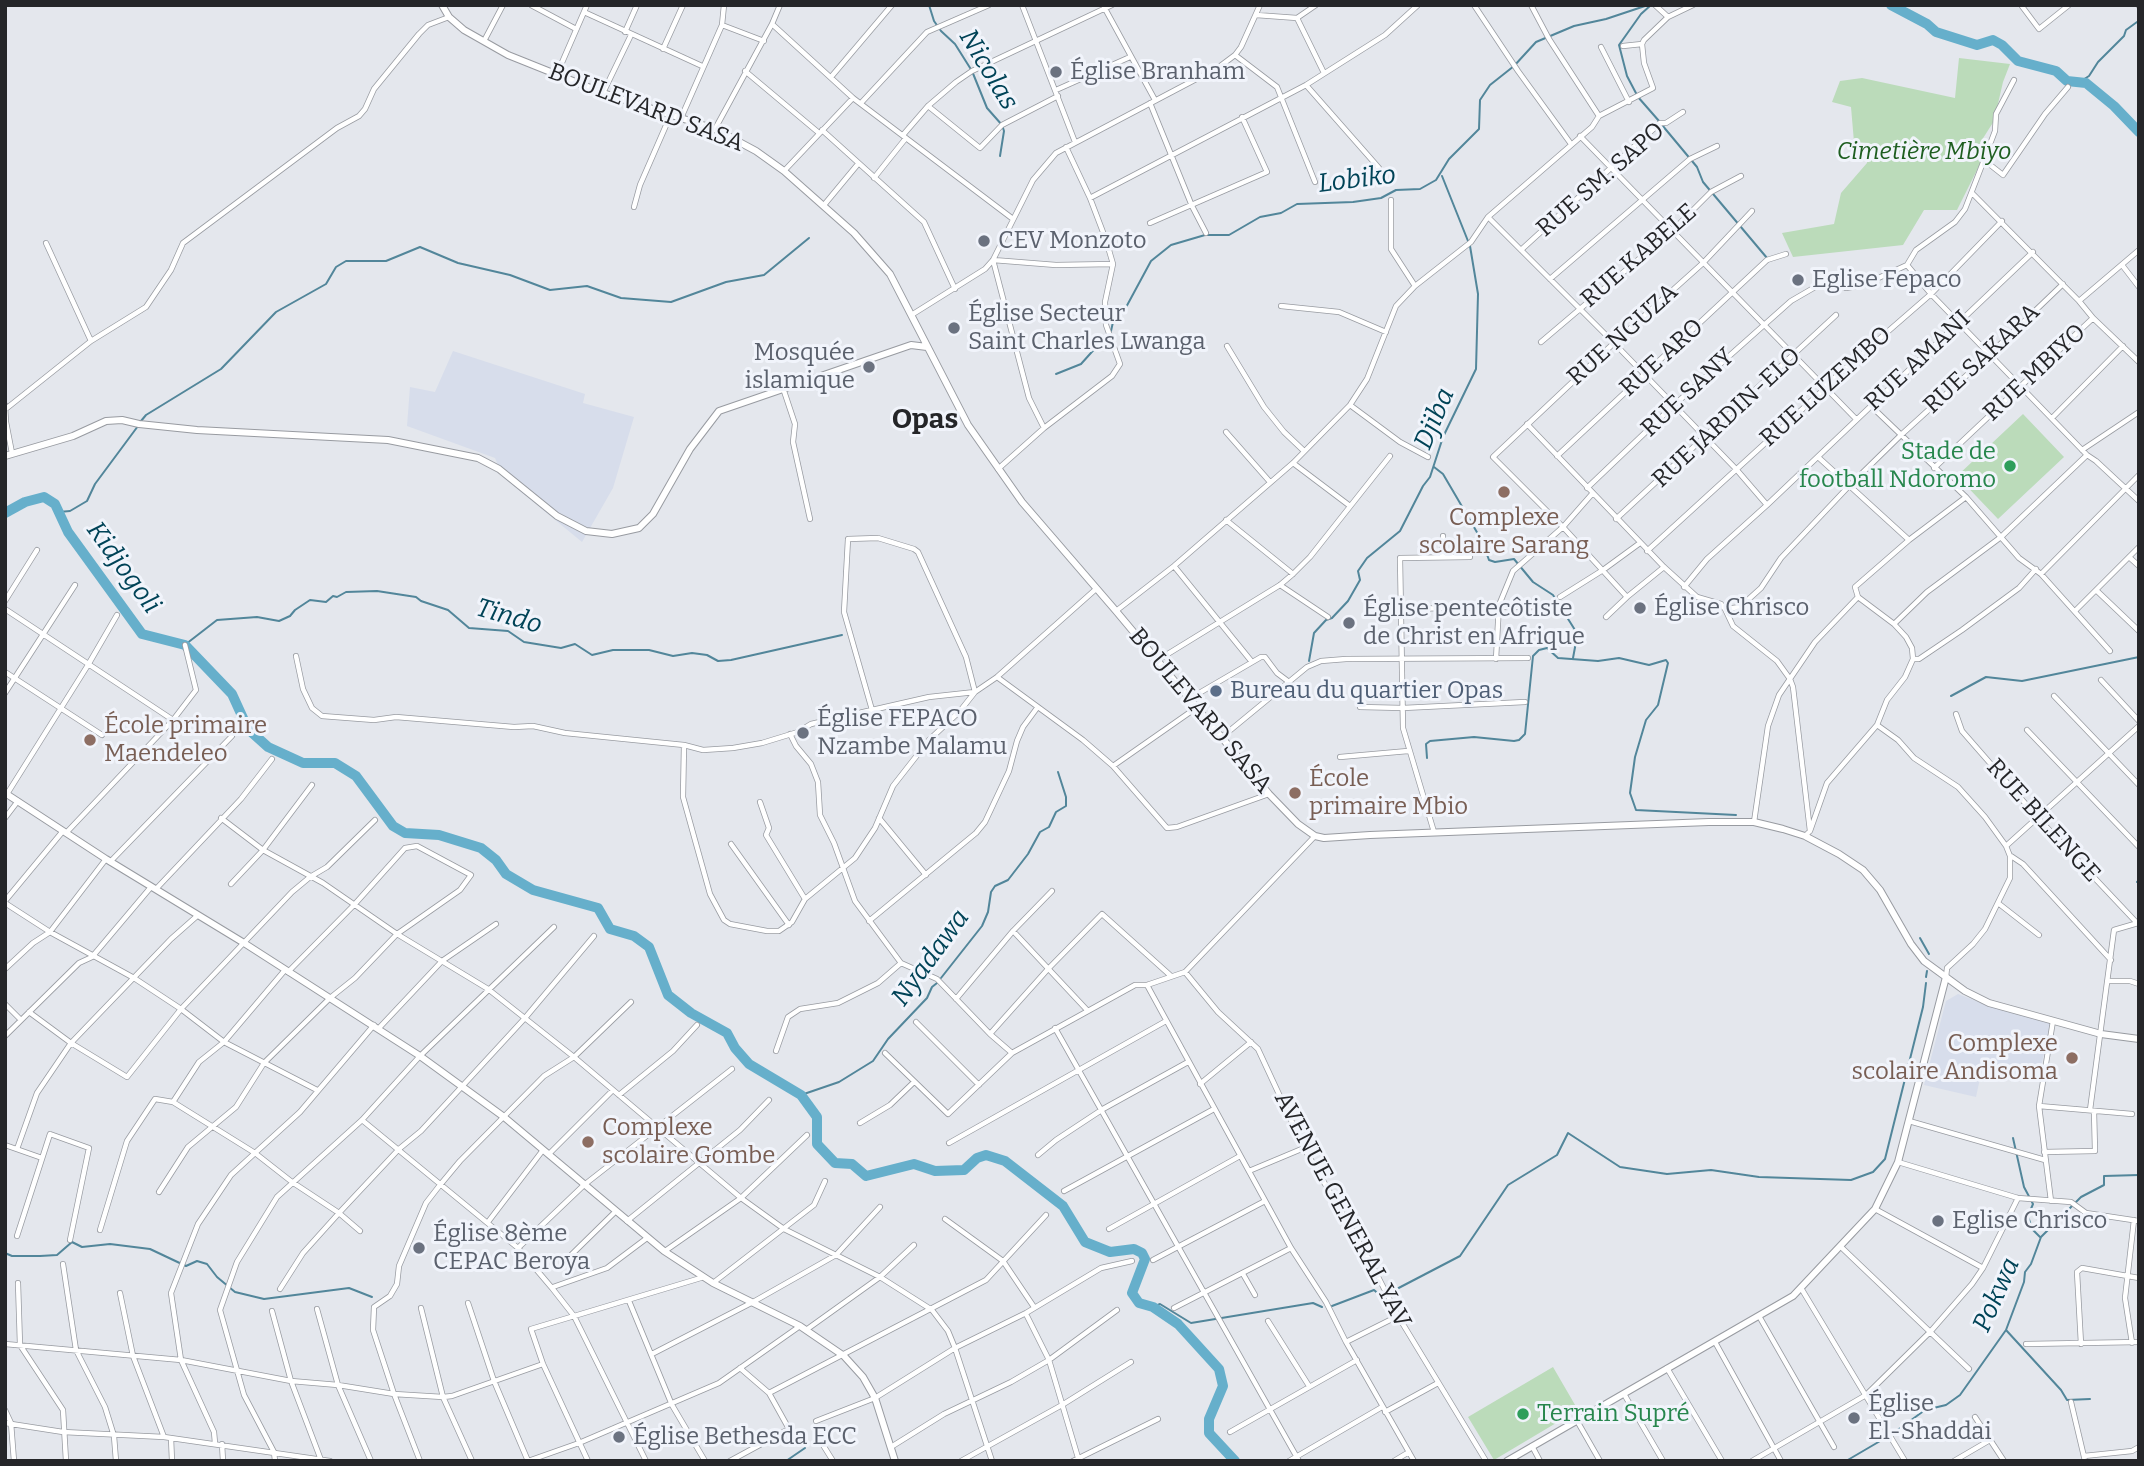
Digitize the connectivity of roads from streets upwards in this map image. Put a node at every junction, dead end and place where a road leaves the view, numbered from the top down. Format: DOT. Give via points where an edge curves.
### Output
graph roads {
  1 [pos="442,5"];
  2 [pos="503,5"];
  3 [pos="531,5"];
  4 [pos="587,5"];
  5 [pos="636,5"];
  6 [pos="683,5"];
  7 [pos="724,5"];
  8 [pos="780,5"];
  9 [pos="892,5"];
  10 [pos="989,5"];
  11 [pos="1022,5"];
  12 [pos="1112,5"];
  13 [pos="1260,5"];
  14 [pos="1316,5"];
  15 [pos="1418,5"];
  16 [pos="1474,5"];
  17 [pos="1531,5"];
  18 [pos="1655,5"];
  19 [pos="1693,5"];
  20 [pos="2021,5"];
  21 [pos="2069,5"];
  22 [pos="1104,7"];
  23 [pos="584,12"];
  24 [pos="1256,15"];
  25 [pos="449,17"];
  26 [pos="1668,17"];
  27 [pos="1297,18"];
  28 [pos="772,24"];
  29 [pos="722,25"];
  30 [pos="576,29"];
  31 [pos="628,34"];
  32 [pos="764,41"];
  33 [pos="1036,41"];
  34 [pos="484,42"];
  35 [pos="1642,44"];
  36 [pos="1623,46"];
  37 [pos="1601,47"];
  38 [pos="663,49"];
  39 [pos="1235,55"];
  40 [pos="1130,57"];
  41 [pos="702,66"];
  42 [pos="745,71"];
  43 [pos="1324,72"];
  44 [pos="557,74"];
  45 [pos="831,77"];
  46 [pos="2014,80"];
  47 [pos="1306,85"];
  48 [pos="2068,87"];
  49 [pos="1056,90"];
  50 [pos="603,93"];
  51 [pos="1058,96"];
  52 [pos="1281,97"];
  53 [pos="853,98"];
  54 [pos="1152,101"];
  55 [pos="1629,102"];
  56 [pos="861,103"];
  57 [pos="928,106"];
  58 [pos="1683,112"];
  59 [pos="671,114"];
  60 [pos="1599,116"];
  61 [pos="1242,117"];
  62 [pos="681,118"];
  63 [pos="715,130"];
  64 [pos="820,131"];
  65 [pos="1580,136"];
  66 [pos="904,137"];
  67 [pos="1075,142"];
  68 [pos="1572,144"];
  69 [pos="1717,146"];
  70 [pos="1066,147"];
  71 [pos="1171,155"];
  72 [pos="1984,160"];
  73 [pos="858,163"];
  74 [pos="1611,167"];
  75 [pos="1379,168"];
  76 [pos="784,171"];
  77 [pos="1741,176"];
  78 [pos="874,178"];
  79 [pos="1315,181"];
  80 [pos="1972,192"];
  81 [pos="1090,198"];
  82 [pos="1391,200"];
  83 [pos="1643,201"];
  84 [pos="824,205"];
  85 [pos="1192,206"];
  86 [pos="634,207"];
  87 [pos="1752,211"];
  88 [pos="1488,217"];
  89 [pos="1013,219"];
  90 [pos="2002,221"];
  91 [pos="1150,223"];
  92 [pos="1672,231"];
  93 [pos="1206,233"];
  94 [pos="46,243"];
  95 [pos="1521,250"];
  96 [pos="2139,250"];
  97 [pos="2033,252"];
  98 [pos="1786,254"];
  99 [pos="993,260"];
  100 [pos="1703,263"];
  101 [pos="1113,264"];
  102 [pos="1907,265"];
  103 [pos="2122,265"];
  104 [pos="1550,279"];
  105 [pos="2063,284"];
  106 [pos="1415,286"];
  107 [pos="2139,287"];
  108 [pos="955,289"];
  109 [pos="1732,294"];
  110 [pos="1931,294"];
  111 [pos="2079,301"];
  112 [pos="1281,306"];
  113 [pos="1580,308"];
  114 [pos="913,314"];
  115 [pos="1836,315"];
  116 [pos="2093,318"];
  117 [pos="1959,323"];
  118 [pos="1762,325"];
  119 [pos="1386,332"];
  120 [pos="91,341"];
  121 [pos="1541,342"];
  122 [pos="1614,342"];
  123 [pos="1227,346"];
  124 [pos="2123,346"];
  125 [pos="927,347"];
  126 [pos="1990,354"];
  127 [pos="1793,356"];
  128 [pos="2139,362"];
  129 [pos="1643,373"];
  130 [pos="2021,385"];
  131 [pos="1824,387"];
  132 [pos="783,388"];
  133 [pos="1350,405"];
  134 [pos="1673,405"];
  135 [pos="1871,406"];
  136 [pos="6,407"];
  137 [pos="2139,412"];
  138 [pos="2052,418"];
  139 [pos="1856,419"];
  140 [pos="1527,424"];
  141 [pos="1044,428"];
  142 [pos="1226,432"];
  143 [pos="1900,435"];
  144 [pos="1706,438"];
  145 [pos="2082,450"];
  146 [pos="1304,451"];
  147 [pos="9,454"];
  148 [pos="1390,456"];
  149 [pos="1557,456"];
  150 [pos="2087,456"];
  151 [pos="1428,457"];
  152 [pos="1818,457"];
  153 [pos="1293,463"];
  154 [pos="1934,468"];
  155 [pos="998,469"];
  156 [pos="1736,469"];
  157 [pos="2139,475"];
  158 [pos="1269,482"];
  159 [pos="1849,486"];
  160 [pos="1587,488"];
  161 [pos="2125,488"];
  162 [pos="1592,494"];
  163 [pos="1966,497"];
  164 [pos="2139,501"];
  165 [pos="1767,505"];
  166 [pos="1350,506"];
  167 [pos="810,519"];
  168 [pos="1616,519"];
  169 [pos="1226,520"];
  170 [pos="1563,527"];
  171 [pos="1443,536"];
  172 [pos="2001,537"];
  173 [pos="1909,540"];
  174 [pos="1640,543"];
  175 [pos="2139,547"];
  176 [pos="37,550"];
  177 [pos="1647,551"];
  178 [pos="1443,557"];
  179 [pos="1470,557"];
  180 [pos="2129,557"];
  181 [pos="1174,566"];
  182 [pos="2139,566"];
  183 [pos="1664,568"];
  184 [pos="2036,569"];
  185 [pos="1603,570"];
  186 [pos="1293,574"];
  187 [pos="2041,574"];
  188 [pos="1280,584"];
  189 [pos="75,585"];
  190 [pos="1684,587"];
  191 [pos="1096,589"];
  192 [pos="2096,590"];
  193 [pos="1560,597"];
  194 [pos="1627,597"];
  195 [pos="1858,597"];
  196 [pos="5,601"];
  197 [pos="1499,605"];
  198 [pos="1551,606"];
  199 [pos="5,609"];
  200 [pos="1402,609"];
  201 [pos="1726,609"];
  202 [pos="1116,611"];
  203 [pos="2075,611"];
  204 [pos="117,615"];
  205 [pos="1328,617"];
  206 [pos="1606,617"];
  207 [pos="1219,622"];
  208 [pos="1894,624"];
  209 [pos="2139,631"];
  210 [pos="42,634"];
  211 [pos="184,645"];
  212 [pos="2110,651"];
  213 [pos="296,656"];
  214 [pos="1401,658"];
  215 [pos="1528,658"];
  216 [pos="1496,659"];
  217 [pos="1913,659"];
  218 [pos="1158,660"];
  219 [pos="1252,662"];
  220 [pos="88,665"];
  221 [pos="5,672"];
  222 [pos="997,677"];
  223 [pos="14,678"];
  224 [pos="1790,678"];
  225 [pos="2101,680"];
  226 [pos="1289,682"];
  227 [pos="975,692"];
  228 [pos="5,693"];
  229 [pos="2054,696"];
  230 [pos="1189,699"];
  231 [pos="1525,702"];
  232 [pos="1360,707"];
  233 [pos="1037,708"];
  234 [pos="1196,708"];
  235 [pos="1403,708"];
  236 [pos="61,710"];
  237 [pos="872,710"];
  238 [pos="1956,714"];
  239 [pos="173,720"];
  240 [pos="1877,724"];
  241 [pos="2139,724"];
  242 [pos="2027,730"];
  243 [pos="790,734"];
  244 [pos="102,735"];
  245 [pos="232,736"];
  246 [pos="1221,738"];
  247 [pos="684,745"];
  248 [pos="1408,751"];
  249 [pos="2108,753"];
  250 [pos="1340,757"];
  251 [pos="272,759"];
  252 [pos="1112,766"];
  253 [pos="2075,782"];
  254 [pos="312,785"];
  255 [pos="2139,785"];
  256 [pos="6,794"];
  257 [pos="1269,794"];
  258 [pos="18,801"];
  259 [pos="760,802"];
  260 [pos="5,818"];
  261 [pos="221,818"];
  262 [pos="879,818"];
  263 [pos="2038,818"];
  264 [pos="375,820"];
  265 [pos="1754,822"];
  266 [pos="65,832"];
  267 [pos="1434,832"];
  268 [pos="1807,834"];
  269 [pos="1315,836"];
  270 [pos="731,844"];
  271 [pos="2006,846"];
  272 [pos="2139,847"];
  273 [pos="263,850"];
  274 [pos="2010,856"];
  275 [pos="108,860"];
  276 [pos="842,868"];
  277 [pos="926,875"];
  278 [pos="310,877"];
  279 [pos="232,884"];
  280 [pos="153,888"];
  281 [pos="1052,891"];
  282 [pos="805,899"];
  283 [pos="5,902"];
  284 [pos="1998,903"];
  285 [pos="354,905"];
  286 [pos="197,916"];
  287 [pos="869,921"];
  288 [pos="2138,923"];
  289 [pos="496,924"];
  290 [pos="789,925"];
  291 [pos="554,927"];
  292 [pos="50,932"];
  293 [pos="1013,932"];
  294 [pos="397,934"];
  295 [pos="2039,935"];
  296 [pos="594,936"];
  297 [pos="244,943"];
  298 [pos="92,957"];
  299 [pos="2111,960"];
  300 [pos="442,961"];
  301 [pos="901,963"];
  302 [pos="5,969"];
  303 [pos="1048,969"];
  304 [pos="286,971"];
  305 [pos="1185,972"];
  306 [pos="1171,976"];
  307 [pos="1946,977"];
  308 [pos="134,978"];
  309 [pos="2109,981"];
  310 [pos="2139,984"];
  311 [pos="1147,985"];
  312 [pos="488,989"];
  313 [pos="330,998"];
  314 [pos="956,999"];
  315 [pos="631,1002"];
  316 [pos="5,1004"];
  317 [pos="181,1009"];
  318 [pos="1087,1010"];
  319 [pos="29,1012"];
  320 [pos="525,1018"];
  321 [pos="21,1020"];
  322 [pos="2053,1020"];
  323 [pos="1166,1021"];
  324 [pos="916,1022"];
  325 [pos="697,1025"];
  326 [pos="377,1026"];
  327 [pos="1055,1028"];
  328 [pos="990,1034"];
  329 [pos="2101,1034"];
  330 [pos="5,1036"];
  331 [pos="2139,1039"];
  332 [pos="223,1042"];
  333 [pos="1251,1042"];
  334 [pos="71,1043"];
  335 [pos="776,1051"];
  336 [pos="886,1053"];
  337 [pos="1012,1053"];
  338 [pos="420,1056"];
  339 [pos="574,1057"];
  340 [pos="1188,1062"];
  341 [pos="264,1063"];
  342 [pos="732,1069"];
  343 [pos="1080,1070"];
  344 [pos="914,1082"];
  345 [pos="1200,1084"];
  346 [pos="461,1085"];
  347 [pos="979,1085"];
  348 [pos="317,1090"];
  349 [pos="612,1090"];
  350 [pos="619,1095"];
  351 [pos="769,1100"];
  352 [pos="173,1102"];
  353 [pos="2039,1106"];
  354 [pos="1103,1109"];
  355 [pos="1214,1109"];
  356 [pos="2092,1110"];
  357 [pos="2132,1114"];
  358 [pos="504,1117"];
  359 [pos="362,1120"];
  360 [pos="1909,1121"];
  361 [pos="860,1123"];
  362 [pos="211,1126"];
  363 [pos="659,1129"];
  364 [pos="807,1135"];
  365 [pos="949,1143"];
  366 [pos="5,1145"];
  367 [pos="1304,1148"];
  368 [pos="17,1149"];
  369 [pos="399,1149"];
  370 [pos="546,1152"];
  371 [pos="2044,1152"];
  372 [pos="255,1153"];
  373 [pos="1128,1155"];
  374 [pos="1038,1156"];
  375 [pos="1240,1156"];
  376 [pos="42,1158"];
  377 [pos="2045,1160"];
  378 [pos="1898,1162"];
  379 [pos="700,1163"];
  380 [pos="1249,1171"];
  381 [pos="825,1181"];
  382 [pos="292,1182"];
  383 [pos="440,1185"];
  384 [pos="584,1185"];
  385 [pos="1065,1191"];
  386 [pos="159,1192"];
  387 [pos="741,1198"];
  388 [pos="2018,1198"];
  389 [pos="1265,1201"];
  390 [pos="2051,1201"];
  391 [pos="1154,1202"];
  392 [pos="880,1207"];
  393 [pos="1875,1209"];
  394 [pos="616,1211"];
  395 [pos="339,1213"];
  396 [pos="1046,1215"];
  397 [pos="945,1219"];
  398 [pos="627,1221"];
  399 [pos="2137,1221"];
  400 [pos="488,1222"];
  401 [pos="784,1229"];
  402 [pos="1109,1229"];
  403 [pos="100,1230"];
  404 [pos="360,1231"];
  405 [pos="18,1236"];
  406 [pos="647,1238"];
  407 [pos="70,1240"];
  408 [pos="914,1245"];
  409 [pos="1840,1246"];
  410 [pos="1179,1247"];
  411 [pos="518,1248"];
  412 [pos="1291,1248"];
  413 [pos="664,1251"];
  414 [pos="836,1255"];
  415 [pos="565,1261"];
  416 [pos="1003,1261"];
  417 [pos="1132,1261"];
  418 [pos="1153,1261"];
  419 [pos="63,1264"];
  420 [pos="1983,1268"];
  421 [pos="1242,1274"];
  422 [pos="880,1277"];
  423 [pos="2127,1277"];
  424 [pos="704,1278"];
  425 [pos="2139,1278"];
  426 [pos="18,1283"];
  427 [pos="713,1283"];
  428 [pos="552,1288"];
  429 [pos="1801,1288"];
  430 [pos="280,1289"];
  431 [pos="120,1293"];
  432 [pos="1204,1293"];
  433 [pos="1255,1294"];
  434 [pos="629,1301"];
  435 [pos="753,1302"];
  436 [pos="468,1303"];
  437 [pos="1034,1307"];
  438 [pos="421,1308"];
  439 [pos="1174,1308"];
  440 [pos="317,1309"];
  441 [pos="932,1310"];
  442 [pos="1117,1310"];
  443 [pos="272,1311"];
  444 [pos="1026,1313"];
  445 [pos="575,1316"];
  446 [pos="1398,1316"];
  447 [pos="1759,1316"];
  448 [pos="1268,1321"];
  449 [pos="803,1328"];
  450 [pos="1931,1331"];
  451 [pos="1346,1342"];
  452 [pos="1715,1342"];
  453 [pos="2135,1343"];
  454 [pos="5,1344"];
  455 [pos="2081,1344"];
  456 [pos="20,1345"];
  457 [pos="2026,1345"];
  458 [pos="955,1348"];
  459 [pos="76,1350"];
  460 [pos="652,1354"];
  461 [pos="133,1356"];
  462 [pos="844,1356"];
  463 [pos="181,1360"];
  464 [pos="1049,1360"];
  465 [pos="1357,1360"];
  466 [pos="1131,1362"];
  467 [pos="543,1364"];
  468 [pos="740,1368"];
  469 [pos="1667,1368"];
  470 [pos="1969,1369"];
  471 [pos="236,1371"];
  472 [pos="291,1381"];
  473 [pos="494,1381"];
  474 [pos="1438,1383"];
  475 [pos="338,1385"];
  476 [pos="1309,1386"];
  477 [pos="1623,1393"];
  478 [pos="394,1394"];
  479 [pos="769,1394"];
  480 [pos="1866,1395"];
  481 [pos="443,1397"];
  482 [pos="875,1398"];
  483 [pos="974,1400"];
  484 [pos="2071,1402"];
  485 [pos="672,1405"];
  486 [pos="1062,1405"];
  487 [pos="1384,1409"];
  488 [pos="5,1410"];
  489 [pos="1270,1410"];
  490 [pos="1975,1417"];
  491 [pos="1158,1419"];
  492 [pos="1577,1419"];
  493 [pos="816,1421"];
  494 [pos="626,1422"];
  495 [pos="1820,1422"];
  496 [pos="8,1423"];
  497 [pos="63,1432"];
  498 [pos="1230,1432"];
  499 [pos="114,1436"];
  500 [pos="164,1437"];
  501 [pos="171,1438"];
  502 [pos="1990,1440"];
  503 [pos="215,1443"];
  504 [pos="579,1443"];
  505 [pos="222,1444"];
  506 [pos="823,1444"];
  507 [pos="989,1446"];
  508 [pos="1532,1446"];
  509 [pos="891,1447"];
  510 [pos="1834,1447"];
  511 [pos="2139,1447"];
  512 [pos="1774,1448"];
  513 [pos="274,1452"];
  514 [pos="1409,1452"];
  515 [pos="2085,1458"];
  516 [pos="1297,1459"];
  517 [pos="321,1460"];
  518 [pos="1076,1460"];
  519 [pos="14,1461"];
  520 [pos="66,1461"];
  521 [pos="116,1461"];
  522 [pos="172,1461"];
  523 [pos="223,1461"];
  524 [pos="275,1461"];
  525 [pos="330,1461"];
  526 [pos="371,1461"];
  527 [pos="420,1461"];
  528 [pos="472,1461"];
  529 [pos="528,1461"];
  530 [pos="588,1461"];
  531 [pos="646,1461"];
  532 [pos="705,1461"];
  533 [pos="730,1461"];
  534 [pos="833,1461"];
  535 [pos="895,1461"];
  536 [pos="961,1461"];
  537 [pos="992,1461"];
  538 [pos="1289,1461"];
  539 [pos="1394,1461"];
  540 [pos="1414,1461"];
  541 [pos="1486,1461"];
  542 [pos="1507,1461"];
  543 [pos="1540,1461"];
  544 [pos="1600,1461"];
  545 [pos="1663,1461"];
  546 [pos="1722,1461"];
  547 [pos="1752,1461"];
  548 [pos="1781,1461"];
  549 [pos="1905,1461"];
  550 [pos="1954,1461"];
  551 [pos="2004,1461"];
  1 -- 25 [label="street, BOULEVARD SASA"];
  2 -- 34 [label="street"];
  3 -- 30 [label="street"];
  4 -- 23 [label="street"];
  5 -- 31 [label="street"];
  6 -- 38 [label="street"];
  7 -- 29 [label="street"];
  8 -- 28 [label="street"];
  9 -- 45 [label="street"];
  10 -- 56 [label="street" via="927,32"];
  11 -- 33 [label="street"];
  12 -- 22 [label="street"];
  13 -- 24 [label="street"];
  14 -- 27 [label="street"];
  15 -- 43 [label="street" via="1385,35"];
  16 -- 68 [label="street"];
  17 -- 60 [label="street"];
  18 -- 26 [label="street"];
  19 -- 26 [label="street"];
  20 -- 21 [label="street" via="2039,29"];
  22 -- 33 [label="street"];
  22 -- 40 [label="street"];
  23 -- 30 [label="street"];
  23 -- 31 [label="street"];
  24 -- 27 [label="street"];
  24 -- 39 [label="street"];
  25 -- 34 [label="street, BOULEVARD SASA"];
  25 -- 120 [label="street" via="419,34 374,89 359,116 184,243 146,307"];
  26 -- 35 [label="street"];
  27 -- 43 [label="street"];
  28 -- 32 [label="street"];
  28 -- 45 [label="street"];
  29 -- 32 [label="street"];
  29 -- 41 [label="street"];
  30 -- 44 [label="street"];
  31 -- 38 [label="street"];
  31 -- 50 [label="street"];
  32 -- 42 [label="street"];
  33 -- 49 [label="street"];
  33 -- 57 [label="street" via="972,71"];
  34 -- 44 [label="street, BOULEVARD SASA"];
  35 -- 36 [label="street"];
  35 -- 55 [label="street" via="1654,86"];
  37 -- 55 [label="street"];
  38 -- 41 [label="street"];
  39 -- 52 [label="street" via="1277,87"];
  39 -- 54 [label="street"];
  40 -- 49 [label="street"];
  40 -- 54 [label="street"];
  41 -- 62 [label="street"];
  42 -- 63 [label="street"];
  42 -- 64 [label="street"];
  43 -- 47 [label="street"];
  44 -- 50 [label="street, BOULEVARD SASA"];
  45 -- 53 [label="street"];
  46 -- 72 [label="street" via="1996,114"];
  47 -- 52 [label="street"];
  47 -- 75 [label="street"];
  48 -- 72 [label="street" via="2003,175"];
  49 -- 51 [label="street"];
  50 -- 59 [label="street, BOULEVARD SASA"];
  51 -- 57 [label="street" via="1002,125 980,148"];
  51 -- 67 [label="street"];
  52 -- 61 [label="street"];
  52 -- 79 [label="street"];
  53 -- 56 [label="street"];
  53 -- 64 [label="street"];
  54 -- 67 [label="street"];
  54 -- 71 [label="street"];
  55 -- 60 [label="street"];
  56 -- 66 [label="street"];
  57 -- 66 [label="street"];
  58 -- 74 [label="street, RUE SM. SAPO" via="1660,123"];
  59 -- 62 [label="street, BOULEVARD SASA"];
  59 -- 86 [label="street"];
  60 -- 65 [label="street"];
  61 -- 71 [label="street"];
  61 -- 85 [label="street" via="1267,172"];
  62 -- 63 [label="street, BOULEVARD SASA"];
  63 -- 76 [label="street, BOULEVARD SASA"];
  64 -- 73 [label="street"];
  64 -- 76 [label="street"];
  65 -- 68 [label="street"];
  65 -- 74 [label="street"];
  66 -- 78 [label="street"];
  66 -- 89 [label="street"];
  67 -- 70 [label="street"];
  68 -- 88 [label="street"];
  69 -- 83 [label="street" via="1690,159"];
  70 -- 81 [label="street"];
  70 -- 89 [label="street" via="1033,180"];
  71 -- 81 [label="street"];
  71 -- 85 [label="street"];
  72 -- 80 [label="street"];
  73 -- 78 [label="street"];
  73 -- 84 [label="street"];
  74 -- 83 [label="street"];
  74 -- 95 [label="street, RUE SM. SAPO"];
  76 -- 84 [label="street, BOULEVARD SASA"];
  77 -- 92 [label="street, RUE KABELE" via="1711,192"];
  78 -- 108 [label="street" via="924,222"];
  80 -- 90 [label="street"];
  80 -- 102 [label="street" via="1955,222 1916,250"];
  81 -- 101 [label="street"];
  82 -- 106 [label="street" via="1391,249"];
  83 -- 92 [label="street"];
  83 -- 104 [label="street"];
  84 -- 114 [label="street, BOULEVARD SASA" via="890,274"];
  85 -- 91 [label="street"];
  85 -- 93 [label="street"];
  87 -- 100 [label="street, RUE NGUZA"];
  88 -- 95 [label="street"];
  88 -- 106 [label="street" via="1471,242"];
  89 -- 99 [label="street"];
  90 -- 97 [label="street"];
  90 -- 110 [label="street, RUE LUZEMBO"];
  92 -- 100 [label="street"];
  92 -- 113 [label="street, RUE KABELE"];
  94 -- 120 [label="street"];
  95 -- 104 [label="street"];
  96 -- 103 [label="street, RUE MBIYO"];
  97 -- 105 [label="street"];
  97 -- 117 [label="street, RUE AMANI"];
  98 -- 109 [label="street, RUE ARO" via="1770,259"];
  99 -- 101 [label="street"];
  99 -- 108 [label="street"];
  99 -- 141 [label="street" via="1029,398"];
  100 -- 109 [label="street"];
  100 -- 122 [label="street, RUE NGUZA"];
  101 -- 141 [label="street" via="1105,302 1106,325 1120,363 1112,376"];
  102 -- 110 [label="street"];
  102 -- 118 [label="street, RUE SANY" via="1863,285 1846,288 1829,279"];
  103 -- 107 [label="street"];
  103 -- 111 [label="street, RUE MBIYO"];
  104 -- 113 [label="street"];
  105 -- 111 [label="street"];
  105 -- 126 [label="street, RUE SAKARA"];
  106 -- 119 [label="street" via="1396,306"];
  108 -- 114 [label="street"];
  109 -- 118 [label="street"];
  109 -- 129 [label="street, RUE ARO"];
  110 -- 117 [label="street"];
  110 -- 131 [label="street, RUE LUZEMBO"];
  111 -- 116 [label="street, RUE MBIYO"];
  112 -- 119 [label="street" via="1339,312"];
  113 -- 121 [label="street, RUE KABELE"];
  113 -- 122 [label="street"];
  114 -- 125 [label="street, BOULEVARD SASA"];
  115 -- 127 [label="street, RUE JARDIN-ELO"];
  116 -- 124 [label="street"];
  116 -- 130 [label="street, RUE MBIYO"];
  117 -- 126 [label="street"];
  117 -- 135 [label="street, RUE AMANI"];
  118 -- 127 [label="street"];
  118 -- 134 [label="street, RUE SANY"];
  119 -- 133 [label="street" via="1367,379"];
  120 -- 136 [label="street"];
  122 -- 129 [label="street"];
  122 -- 140 [label="street, RUE NGUZA"];
  123 -- 146 [label="street" via="1264,407"];
  124 -- 128 [label="street"];
  124 -- 138 [label="street"];
  125 -- 132 [label="street" via="911,345"];
  125 -- 155 [label="street, BOULEVARD SASA" via="968,425"];
  126 -- 130 [label="street"];
  126 -- 143 [label="street, RUE SAKARA"];
  127 -- 131 [label="street"];
  127 -- 144 [label="street, RUE JARDIN-ELO"];
  129 -- 134 [label="street"];
  129 -- 149 [label="street, RUE ARO"];
  130 -- 138 [label="street"];
  130 -- 154 [label="street, RUE MBIYO"];
  131 -- 139 [label="street"];
  131 -- 156 [label="street, RUE LUZEMBO"];
  132 -- 147 [label="street" via="719,411 690,449 653,514 639,528 612,534 586,531 557,516 499,469 478,458 388,440 197,430 122,420 106,421 73,436"];
  132 -- 167 [label="street" via="795,424 793,442"];
  133 -- 146 [label="street"];
  133 -- 151 [label="street"];
  134 -- 144 [label="street"];
  134 -- 160 [label="street, RUE SANY"];
  135 -- 139 [label="street, RUE AMANI"];
  135 -- 143 [label="street"];
  136 -- 147 [label="street"];
  137 -- 145 [label="street"];
  138 -- 145 [label="street"];
  139 -- 152 [label="street, RUE AMANI"];
  140 -- 149 [label="street"];
  140 -- 170 [label="street, RUE NGUZA" via="1493,457"];
  141 -- 155 [label="street"];
  142 -- 158 [label="street"];
  143 -- 154 [label="street"];
  143 -- 159 [label="street, RUE SAKARA"];
  144 -- 156 [label="street"];
  144 -- 168 [label="street, RUE JARDIN-ELO"];
  145 -- 150 [label="street"];
  146 -- 153 [label="street"];
  148 -- 166 [label="street"];
  149 -- 160 [label="street"];
  150 -- 161 [label="street"];
  150 -- 172 [label="street"];
  152 -- 159 [label="street"];
  152 -- 165 [label="street, RUE AMANI"];
  153 -- 158 [label="street"];
  153 -- 166 [label="street"];
  154 -- 163 [label="street"];
  155 -- 191 [label="street, BOULEVARD SASA"];
  156 -- 165 [label="street"];
  156 -- 177 [label="street, RUE LUZEMBO"];
  157 -- 161 [label="street"];
  158 -- 169 [label="street"];
  159 -- 173 [label="street"];
  159 -- 201 [label="street, RUE SAKARA" via="1780,558 1760,587 1740,607"];
  160 -- 162 [label="street"];
  161 -- 164 [label="street"];
  161 -- 187 [label="street"];
  162 -- 168 [label="street"];
  162 -- 170 [label="street"];
  163 -- 172 [label="street"];
  163 -- 173 [label="street"];
  165 -- 190 [label="street, RUE AMANI" via="1707,559"];
  166 -- 186 [label="street"];
  168 -- 174 [label="street"];
  169 -- 181 [label="street"];
  169 -- 186 [label="street"];
  170 -- 185 [label="street"];
  170 -- 197 [label="street" via="1513,570"];
  171 -- 178 [label="street"];
  172 -- 184 [label="street"];
  172 -- 208 [label="street" via="1927,592"];
  173 -- 195 [label="street" via="1855,587"];
  174 -- 177 [label="street"];
  174 -- 185 [label="street"];
  175 -- 180 [label="street"];
  176 -- 196 [label="street"];
  177 -- 183 [label="street"];
  178 -- 179 [label="street"];
  178 -- 200 [label="street" via="1401,558"];
  180 -- 182 [label="street"];
  180 -- 192 [label="street"];
  181 -- 202 [label="street"];
  181 -- 207 [label="street"];
  183 -- 190 [label="street"];
  183 -- 194 [label="street"];
  184 -- 187 [label="street"];
  184 -- 217 [label="street" via="2019,588 1962,630"];
  185 -- 193 [label="street"];
  185 -- 194 [label="street"];
  186 -- 188 [label="street"];
  187 -- 203 [label="street"];
  188 -- 205 [label="street"];
  188 -- 207 [label="street"];
  189 -- 210 [label="street"];
  190 -- 201 [label="street"];
  191 -- 202 [label="street, BOULEVARD SASA"];
  191 -- 222 [label="street"];
  192 -- 203 [label="street"];
  192 -- 209 [label="street"];
  194 -- 206 [label="street"];
  195 -- 208 [label="street"];
  195 -- 224 [label="street" via="1815,642"];
  197 -- 198 [label="street"];
  197 -- 200 [label="street"];
  197 -- 216 [label="street"];
  199 -- 210 [label="street"];
  200 -- 214 [label="street"];
  201 -- 224 [label="street" via="1732,626 1777,661"];
  202 -- 218 [label="street, BOULEVARD SASA"];
  203 -- 212 [label="street"];
  204 -- 220 [label="street"];
  207 -- 218 [label="street"];
  207 -- 219 [label="street"];
  208 -- 217 [label="street" via="1912,648"];
  210 -- 220 [label="street"];
  210 -- 223 [label="street"];
  211 -- 239 [label="street" via="196,690"];
  213 -- 247 [label="street" via="303,689 312,708 322,716 533,726"];
  214 -- 216 [label="street"];
  214 -- 226 [label="street" via="1321,661"];
  214 -- 235 [label="street"];
  215 -- 216 [label="street"];
  217 -- 240 [label="street"];
  218 -- 230 [label="street, BOULEVARD SASA"];
  219 -- 226 [label="street" via="1265,657"];
  219 -- 230 [label="street"];
  220 -- 236 [label="street"];
  220 -- 239 [label="street"];
  221 -- 223 [label="street"];
  222 -- 227 [label="street"];
  222 -- 233 [label="street"];
  223 -- 228 [label="street"];
  223 -- 236 [label="street"];
  224 -- 265 [label="street" via="1768,726"];
  224 -- 268 [label="street"];
  225 -- 241 [label="street"];
  226 -- 246 [label="street"];
  227 -- 237 [label="street"];
  227 -- 237 [label="street" via="966,657 918,552 878,538 848,539 844,612"];
  227 -- 262 [label="street" via="929,740 894,786"];
  229 -- 249 [label="street"];
  230 -- 234 [label="street, BOULEVARD SASA"];
  231 -- 235 [label="street"];
  232 -- 235 [label="street"];
  233 -- 252 [label="street"];
  233 -- 277 [label="street" via="1020,734 985,822"];
  234 -- 246 [label="street, BOULEVARD SASA"];
  234 -- 252 [label="street"];
  235 -- 248 [label="street"];
  236 -- 244 [label="street"];
  236 -- 256 [label="street"];
  237 -- 243 [label="street" via="811,724"];
  238 -- 263 [label="street, RUE BILENGE" via="1962,731"];
  239 -- 266 [label="street"];
  240 -- 268 [label="street" via="1826,783"];
  240 -- 271 [label="street" via="1914,758 1958,787"];
  241 -- 249 [label="street"];
  242 -- 253 [label="street"];
  243 -- 247 [label="street" via="733,748 703,750"];
  243 -- 276 [label="street" via="818,782 820,815"];
  245 -- 275 [label="street"];
  246 -- 257 [label="street, BOULEVARD SASA"];
  247 -- 290 [label="street" via="683,797 710,894 724,920 767,932"];
  248 -- 250 [label="street"];
  248 -- 267 [label="street"];
  249 -- 253 [label="street"];
  249 -- 255 [label="street"];
  251 -- 261 [label="street"];
  252 -- 257 [label="street" via="1167,828"];
  253 -- 263 [label="street"];
  253 -- 272 [label="street"];
  254 -- 273 [label="street"];
  256 -- 258 [label="street"];
  257 -- 269 [label="street, BOULEVARD SASA"];
  258 -- 260 [label="street"];
  258 -- 266 [label="street"];
  259 -- 282 [label="street" via="769,828 766,835"];
  261 -- 273 [label="street"];
  261 -- 280 [label="street"];
  262 -- 276 [label="street" via="855,858"];
  262 -- 277 [label="street"];
  263 -- 271 [label="street"];
  263 -- 288 [label="street, RUE BILENGE"];
  264 -- 278 [label="street" via="327,867"];
  265 -- 267 [label="street"];
  265 -- 268 [label="street"];
  266 -- 275 [label="street"];
  266 -- 283 [label="street"];
  267 -- 269 [label="street"];
  268 -- 307 [label="street" via="1863,870 1924,961"];
  269 -- 305 [label="street"];
  270 -- 290 [label="street"];
  271 -- 274 [label="street"];
  273 -- 278 [label="street"];
  273 -- 279 [label="street"];
  274 -- 284 [label="street" via="2010,878"];
  274 -- 299 [label="street" via="2023,864"];
  275 -- 280 [label="street"];
  275 -- 292 [label="street"];
  276 -- 282 [label="street"];
  276 -- 287 [label="street"];
  277 -- 287 [label="street"];
  278 -- 285 [label="street"];
  278 -- 297 [label="street"];
  280 -- 286 [label="street"];
  280 -- 298 [label="street"];
  281 -- 293 [label="street"];
  282 -- 290 [label="street"];
  283 -- 292 [label="street"];
  284 -- 295 [label="street"];
  284 -- 307 [label="street" via="1985,929 1947,968"];
  285 -- 294 [label="street"];
  285 -- 294 [label="street" via="405,848 417,846 471,875 460,890"];
  285 -- 304 [label="street"];
  286 -- 297 [label="street"];
  286 -- 308 [label="street"];
  287 -- 301 [label="street"];
  288 -- 299 [label="street" via="2114,930"];
  289 -- 300 [label="street"];
  291 -- 312 [label="street"];
  292 -- 298 [label="street"];
  292 -- 302 [label="street"];
  293 -- 303 [label="street"];
  293 -- 314 [label="street"];
  294 -- 300 [label="street"];
  294 -- 313 [label="street"];
  296 -- 320 [label="street"];
  297 -- 304 [label="street"];
  297 -- 317 [label="street"];
  298 -- 308 [label="street"];
  298 -- 319 [label="street" via="79,963"];
  299 -- 309 [label="street"];
  300 -- 312 [label="street"];
  300 -- 326 [label="street"];
  301 -- 314 [label="street" via="939,981"];
  301 -- 335 [label="street" via="878,983 838,1003 800,1010 788,1017"];
  303 -- 306 [label="street" via="1102,914"];
  303 -- 318 [label="street"];
  303 -- 328 [label="street"];
  304 -- 313 [label="street"];
  304 -- 332 [label="street"];
  305 -- 306 [label="street"];
  305 -- 333 [label="street, AVENUE GENERAL YAV"];
  306 -- 311 [label="street"];
  307 -- 322 [label="street" via="1989,1003"];
  307 -- 360 [label="street"];
  308 -- 317 [label="street"];
  308 -- 334 [label="street"];
  309 -- 310 [label="street"];
  309 -- 329 [label="street"];
  311 -- 318 [label="street" via="1135,985"];
  311 -- 323 [label="street"];
  312 -- 320 [label="street"];
  312 -- 338 [label="street"];
  313 -- 326 [label="street"];
  313 -- 341 [label="street"];
  314 -- 328 [label="street"];
  315 -- 339 [label="street"];
  316 -- 321 [label="street"];
  317 -- 332 [label="street"];
  317 -- 334 [label="street" via="127,1077"];
  318 -- 327 [label="street"];
  319 -- 321 [label="street"];
  319 -- 334 [label="street"];
  320 -- 339 [label="street"];
  320 -- 346 [label="street"];
  321 -- 330 [label="street"];
  322 -- 329 [label="street"];
  322 -- 353 [label="street"];
  323 -- 340 [label="street"];
  323 -- 343 [label="street"];
  324 -- 347 [label="street"];
  325 -- 350 [label="street"];
  326 -- 338 [label="street"];
  326 -- 348 [label="street"];
  327 -- 337 [label="street"];
  327 -- 343 [label="street"];
  328 -- 337 [label="street"];
  329 -- 331 [label="street"];
  329 -- 356 [label="street"];
  332 -- 341 [label="street"];
  332 -- 352 [label="street" via="199,1062"];
  333 -- 345 [label="street"];
  333 -- 367 [label="street, AVENUE GENERAL YAV"];
  334 -- 368 [label="street" via="37,1093"];
  336 -- 344 [label="street"];
  337 -- 347 [label="street"];
  338 -- 346 [label="street"];
  338 -- 359 [label="street"];
  339 -- 349 [label="street"];
  339 -- 358 [label="street" via="544,1076"];
  340 -- 345 [label="street"];
  340 -- 354 [label="street"];
  341 -- 348 [label="street"];
  341 -- 362 [label="street" via="236,1107"];
  342 -- 363 [label="street"];
  343 -- 354 [label="street"];
  343 -- 365 [label="street"];
  344 -- 347 [label="street" via="948,1114"];
  344 -- 361 [label="street" via="890,1105"];
  345 -- 355 [label="street"];
  346 -- 358 [label="street"];
  346 -- 369 [label="street"];
  348 -- 372 [label="street"];
  349 -- 350 [label="street"];
  349 -- 370 [label="street"];
  350 -- 363 [label="street"];
  351 -- 379 [label="street"];
  352 -- 362 [label="street"];
  352 -- 403 [label="street" via="155,1099 127,1141"];
  353 -- 356 [label="street"];
  353 -- 371 [label="street"];
  354 -- 373 [label="street"];
  354 -- 374 [label="street"];
  355 -- 373 [label="street"];
  355 -- 375 [label="street"];
  356 -- 357 [label="street"];
  356 -- 371 [label="street" via="2095,1151"];
  358 -- 370 [label="street"];
  358 -- 383 [label="street"];
  359 -- 369 [label="street"];
  359 -- 382 [label="street"];
  360 -- 377 [label="street"];
  360 -- 378 [label="street"];
  362 -- 372 [label="street"];
  362 -- 386 [label="street" via="188,1147"];
  363 -- 379 [label="street"];
  363 -- 384 [label="street"];
  364 -- 387 [label="street"];
  366 -- 368 [label="street"];
  367 -- 380 [label="street"];
  367 -- 446 [label="street, AVENUE GENERAL YAV"];
  368 -- 376 [label="street"];
  369 -- 383 [label="street"];
  369 -- 395 [label="street"];
  370 -- 384 [label="street"];
  370 -- 400 [label="street"];
  371 -- 377 [label="street"];
  372 -- 382 [label="street"];
  372 -- 463 [label="street" via="231,1175 198,1224 172,1293"];
  373 -- 385 [label="street"];
  373 -- 391 [label="street"];
  375 -- 380 [label="street"];
  375 -- 391 [label="street"];
  376 -- 405 [label="street"];
  376 -- 407 [label="street" via="50,1134 89,1148"];
  377 -- 390 [label="street"];
  378 -- 388 [label="street"];
  378 -- 393 [label="street"];
  379 -- 387 [label="street"];
  379 -- 398 [label="street"];
  380 -- 389 [label="street"];
  381 -- 401 [label="street" via="814,1205"];
  382 -- 395 [label="street"];
  382 -- 471 [label="street" via="277,1197 237,1262 220,1310"];
  383 -- 400 [label="street"];
  383 -- 478 [label="street" via="426,1203 399,1266 397,1284 390,1296 374,1307 373,1330"];
  384 -- 394 [label="street"];
  384 -- 411 [label="street"];
  387 -- 401 [label="street"];
  387 -- 413 [label="street"];
  388 -- 390 [label="street"];
  388 -- 420 [label="street"];
  389 -- 410 [label="street"];
  389 -- 412 [label="street"];
  390 -- 399 [label="street" via="2073,1204 2086,1213"];
  391 -- 402 [label="street"];
  391 -- 410 [label="street"];
  392 -- 414 [label="street"];
  393 -- 409 [label="street"];
  393 -- 420 [label="street"];
  394 -- 398 [label="street"];
  394 -- 415 [label="street"];
  395 -- 404 [label="street"];
  395 -- 430 [label="street" via="303,1253"];
  396 -- 416 [label="street"];
  397 -- 416 [label="street"];
  398 -- 406 [label="street"];
  399 -- 423 [label="street"];
  400 -- 411 [label="street"];
  401 -- 414 [label="street"];
  401 -- 427 [label="street"];
  406 -- 413 [label="street"];
  406 -- 428 [label="street" via="607,1268"];
  408 -- 422 [label="street"];
  409 -- 429 [label="street"];
  409 -- 450 [label="street"];
  410 -- 418 [label="street"];
  410 -- 432 [label="street"];
  411 -- 428 [label="street"];
  412 -- 421 [label="street"];
  412 -- 451 [label="street"];
  413 -- 424 [label="street"];
  414 -- 422 [label="street"];
  414 -- 435 [label="street"];
  416 -- 437 [label="street"];
  416 -- 441 [label="street" via="986,1280"];
  417 -- 437 [label="street" via="1101,1268"];
  419 -- 459 [label="street"];
  420 -- 450 [label="street"];
  421 -- 432 [label="street"];
  421 -- 433 [label="street"];
  422 -- 441 [label="street"];
  422 -- 449 [label="street"];
  423 -- 425 [label="street"];
  423 -- 453 [label="street" via="2125,1298"];
  423 -- 455 [label="street" via="2082,1268 2077,1272"];
  424 -- 427 [label="street"];
  424 -- 434 [label="street"];
  426 -- 456 [label="street"];
  427 -- 435 [label="street"];
  428 -- 445 [label="street"];
  429 -- 447 [label="street"];
  429 -- 480 [label="street"];
  431 -- 461 [label="street"];
  432 -- 439 [label="street"];
  432 -- 489 [label="street"];
  434 -- 445 [label="street"];
  434 -- 460 [label="street"];
  435 -- 449 [label="street"];
  435 -- 460 [label="street"];
  436 -- 473 [label="street"];
  437 -- 444 [label="street"];
  438 -- 481 [label="street"];
  440 -- 475 [label="street"];
  441 -- 458 [label="street"];
  441 -- 462 [label="street"];
  442 -- 464 [label="street"];
  443 -- 472 [label="street"];
  444 -- 458 [label="street"];
  444 -- 464 [label="street"];
  445 -- 467 [label="street" via="531,1329"];
  445 -- 494 [label="street"];
  446 -- 451 [label="street"];
  446 -- 474 [label="street, AVENUE GENERAL YAV"];
  447 -- 452 [label="street"];
  447 -- 495 [label="street"];
  448 -- 476 [label="street"];
  449 -- 462 [label="street"];
  449 -- 468 [label="street"];
  450 -- 470 [label="street"];
  450 -- 480 [label="street"];
  451 -- 465 [label="street"];
  452 -- 469 [label="street"];
  452 -- 512 [label="street"];
  453 -- 455 [label="street"];
  454 -- 456 [label="street"];
  455 -- 457 [label="street"];
  456 -- 459 [label="street"];
  456 -- 497 [label="street" via="63,1410"];
  458 -- 482 [label="street"];
  458 -- 483 [label="street"];
  459 -- 461 [label="street"];
  459 -- 499 [label="street"];
  460 -- 485 [label="street"];
  461 -- 463 [label="street"];
  461 -- 500 [label="street"];
  462 -- 479 [label="street"];
  462 -- 482 [label="street"];
  463 -- 471 [label="street"];
  463 -- 503 [label="street"];
  464 -- 483 [label="street"];
  464 -- 486 [label="street"];
  465 -- 476 [label="street"];
  465 -- 487 [label="street"];
  466 -- 486 [label="street"];
  467 -- 473 [label="street"];
  467 -- 504 [label="street"];
  468 -- 479 [label="street"];
  468 -- 485 [label="street"];
  469 -- 477 [label="street"];
  469 -- 546 [label="street"];
  471 -- 472 [label="street"];
  471 -- 513 [label="street"];
  472 -- 475 [label="street"];
  472 -- 517 [label="street"];
  473 -- 481 [label="street"];
  473 -- 529 [label="street"];
  474 -- 487 [label="street"];
  474 -- 541 [label="street, AVENUE GENERAL YAV"];
  475 -- 478 [label="street"];
  475 -- 526 [label="street"];
  476 -- 489 [label="street"];
  477 -- 492 [label="street"];
  477 -- 545 [label="street"];
  478 -- 481 [label="street"];
  478 -- 527 [label="street"];
  479 -- 533 [label="street" via="789,1429"];
  480 -- 495 [label="street"];
  480 -- 549 [label="street"];
  481 -- 528 [label="street"];
  482 -- 493 [label="street"];
  482 -- 509 [label="street"];
  483 -- 507 [label="street"];
  483 -- 509 [label="street"];
  484 -- 515 [label="street"];
  485 -- 494 [label="street"];
  485 -- 532 [label="street"];
  486 -- 507 [label="street"];
  486 -- 518 [label="street"];
  487 -- 514 [label="street"];
  487 -- 516 [label="street"];
  488 -- 496 [label="street"];
  489 -- 498 [label="street"];
  489 -- 516 [label="street"];
  490 -- 502 [label="street"];
  491 -- 518 [label="street"];
  492 -- 508 [label="street"];
  492 -- 544 [label="street"];
  494 -- 504 [label="street"];
  494 -- 531 [label="street"];
  495 -- 510 [label="street"];
  495 -- 512 [label="street"];
  496 -- 497 [label="street"];
  496 -- 519 [label="street"];
  497 -- 499 [label="street"];
  497 -- 520 [label="street"];
  499 -- 500 [label="street"];
  499 -- 521 [label="street"];
  500 -- 501 [label="street"];
  501 -- 503 [label="street"];
  501 -- 522 [label="street"];
  502 -- 550 [label="street"];
  502 -- 551 [label="street"];
  503 -- 505 [label="street"];
  504 -- 529 [label="street"];
  504 -- 530 [label="street"];
  505 -- 513 [label="street"];
  505 -- 523 [label="street"];
  506 -- 534 [label="street"];
  507 -- 536 [label="street"];
  507 -- 537 [label="street"];
  508 -- 542 [label="street"];
  508 -- 543 [label="street"];
  509 -- 535 [label="street"];
  511 -- 515 [label="street"];
  512 -- 547 [label="street"];
  512 -- 548 [label="street"];
  513 -- 517 [label="street"];
  513 -- 524 [label="street"];
  514 -- 539 [label="street"];
  514 -- 540 [label="street"];
  516 -- 538 [label="street"];
  517 -- 525 [label="street"];
}
